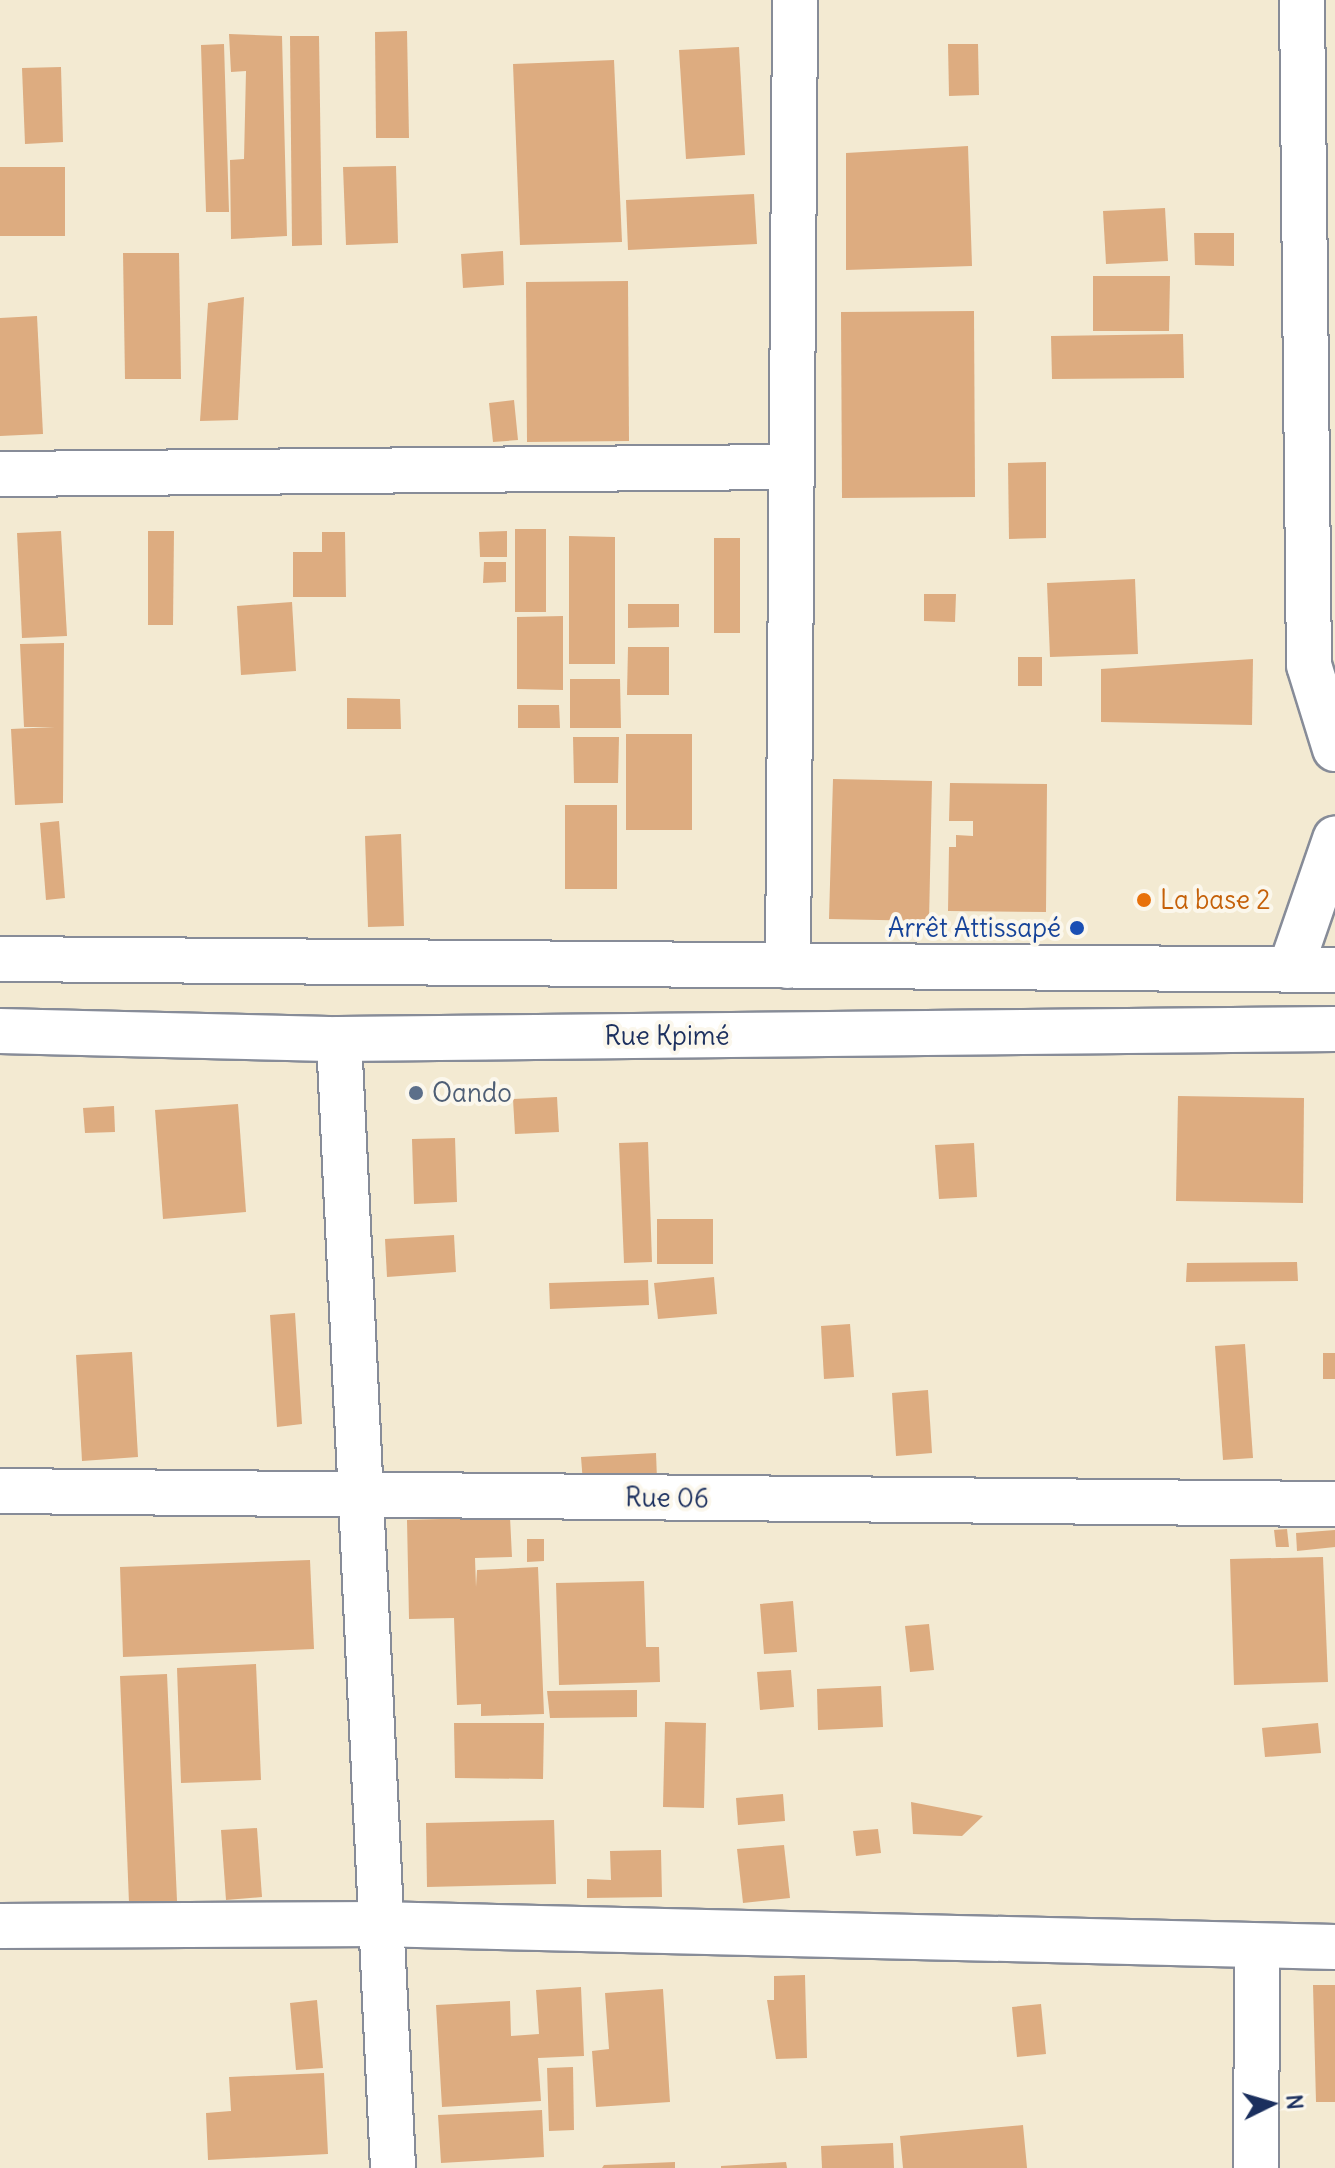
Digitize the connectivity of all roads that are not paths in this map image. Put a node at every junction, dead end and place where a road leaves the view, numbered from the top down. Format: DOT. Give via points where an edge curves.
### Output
graph roads {
  1 [pos="795,0"];
  2 [pos="1302,0"];
  3 [pos="789,467"];
  4 [pos="0,474"];
  5 [pos="1335,749"];
  6 [pos="1335,839"];
  7 [pos="0,959"];
  8 [pos="788,966"];
  9 [pos="1290,970"];
  10 [pos="1335,970"];
  11 [pos="1335,1029"];
  12 [pos="0,1031"];
  13 [pos="339,1039"];
  14 [pos="0,1491"];
  15 [pos="365,1495"];
  16 [pos="1335,1504"];
  17 [pos="376,1924"];
  18 [pos="0,1926"];
  19 [pos="1335,1947"];
  20 [pos="1257,1948"];
  21 [pos="393,2168"];
  22 [pos="1256,2168"];
  1 -- 3 [label="street"];
  2 -- 5 [label="street" via="1309,665"];
  3 -- 4 [label="street"];
  3 -- 8 [label="street"];
  6 -- 9 [label="street"];
  7 -- 8 [label="street"];
  8 -- 9 [label="street"];
  9 -- 10 [label="street"];
  11 -- 13 [label="street, Rue Kpimé"];
  12 -- 13 [label="street, Rue Kpimé"];
  13 -- 15 [label="street"];
  14 -- 15 [label="street, Rue 06"];
  15 -- 16 [label="street, Rue 06"];
  15 -- 17 [label="street"];
  17 -- 18 [label="street"];
  17 -- 20 [label="street"];
  17 -- 21 [label="street"];
  19 -- 20 [label="street"];
  20 -- 22 [label="street"];
}
